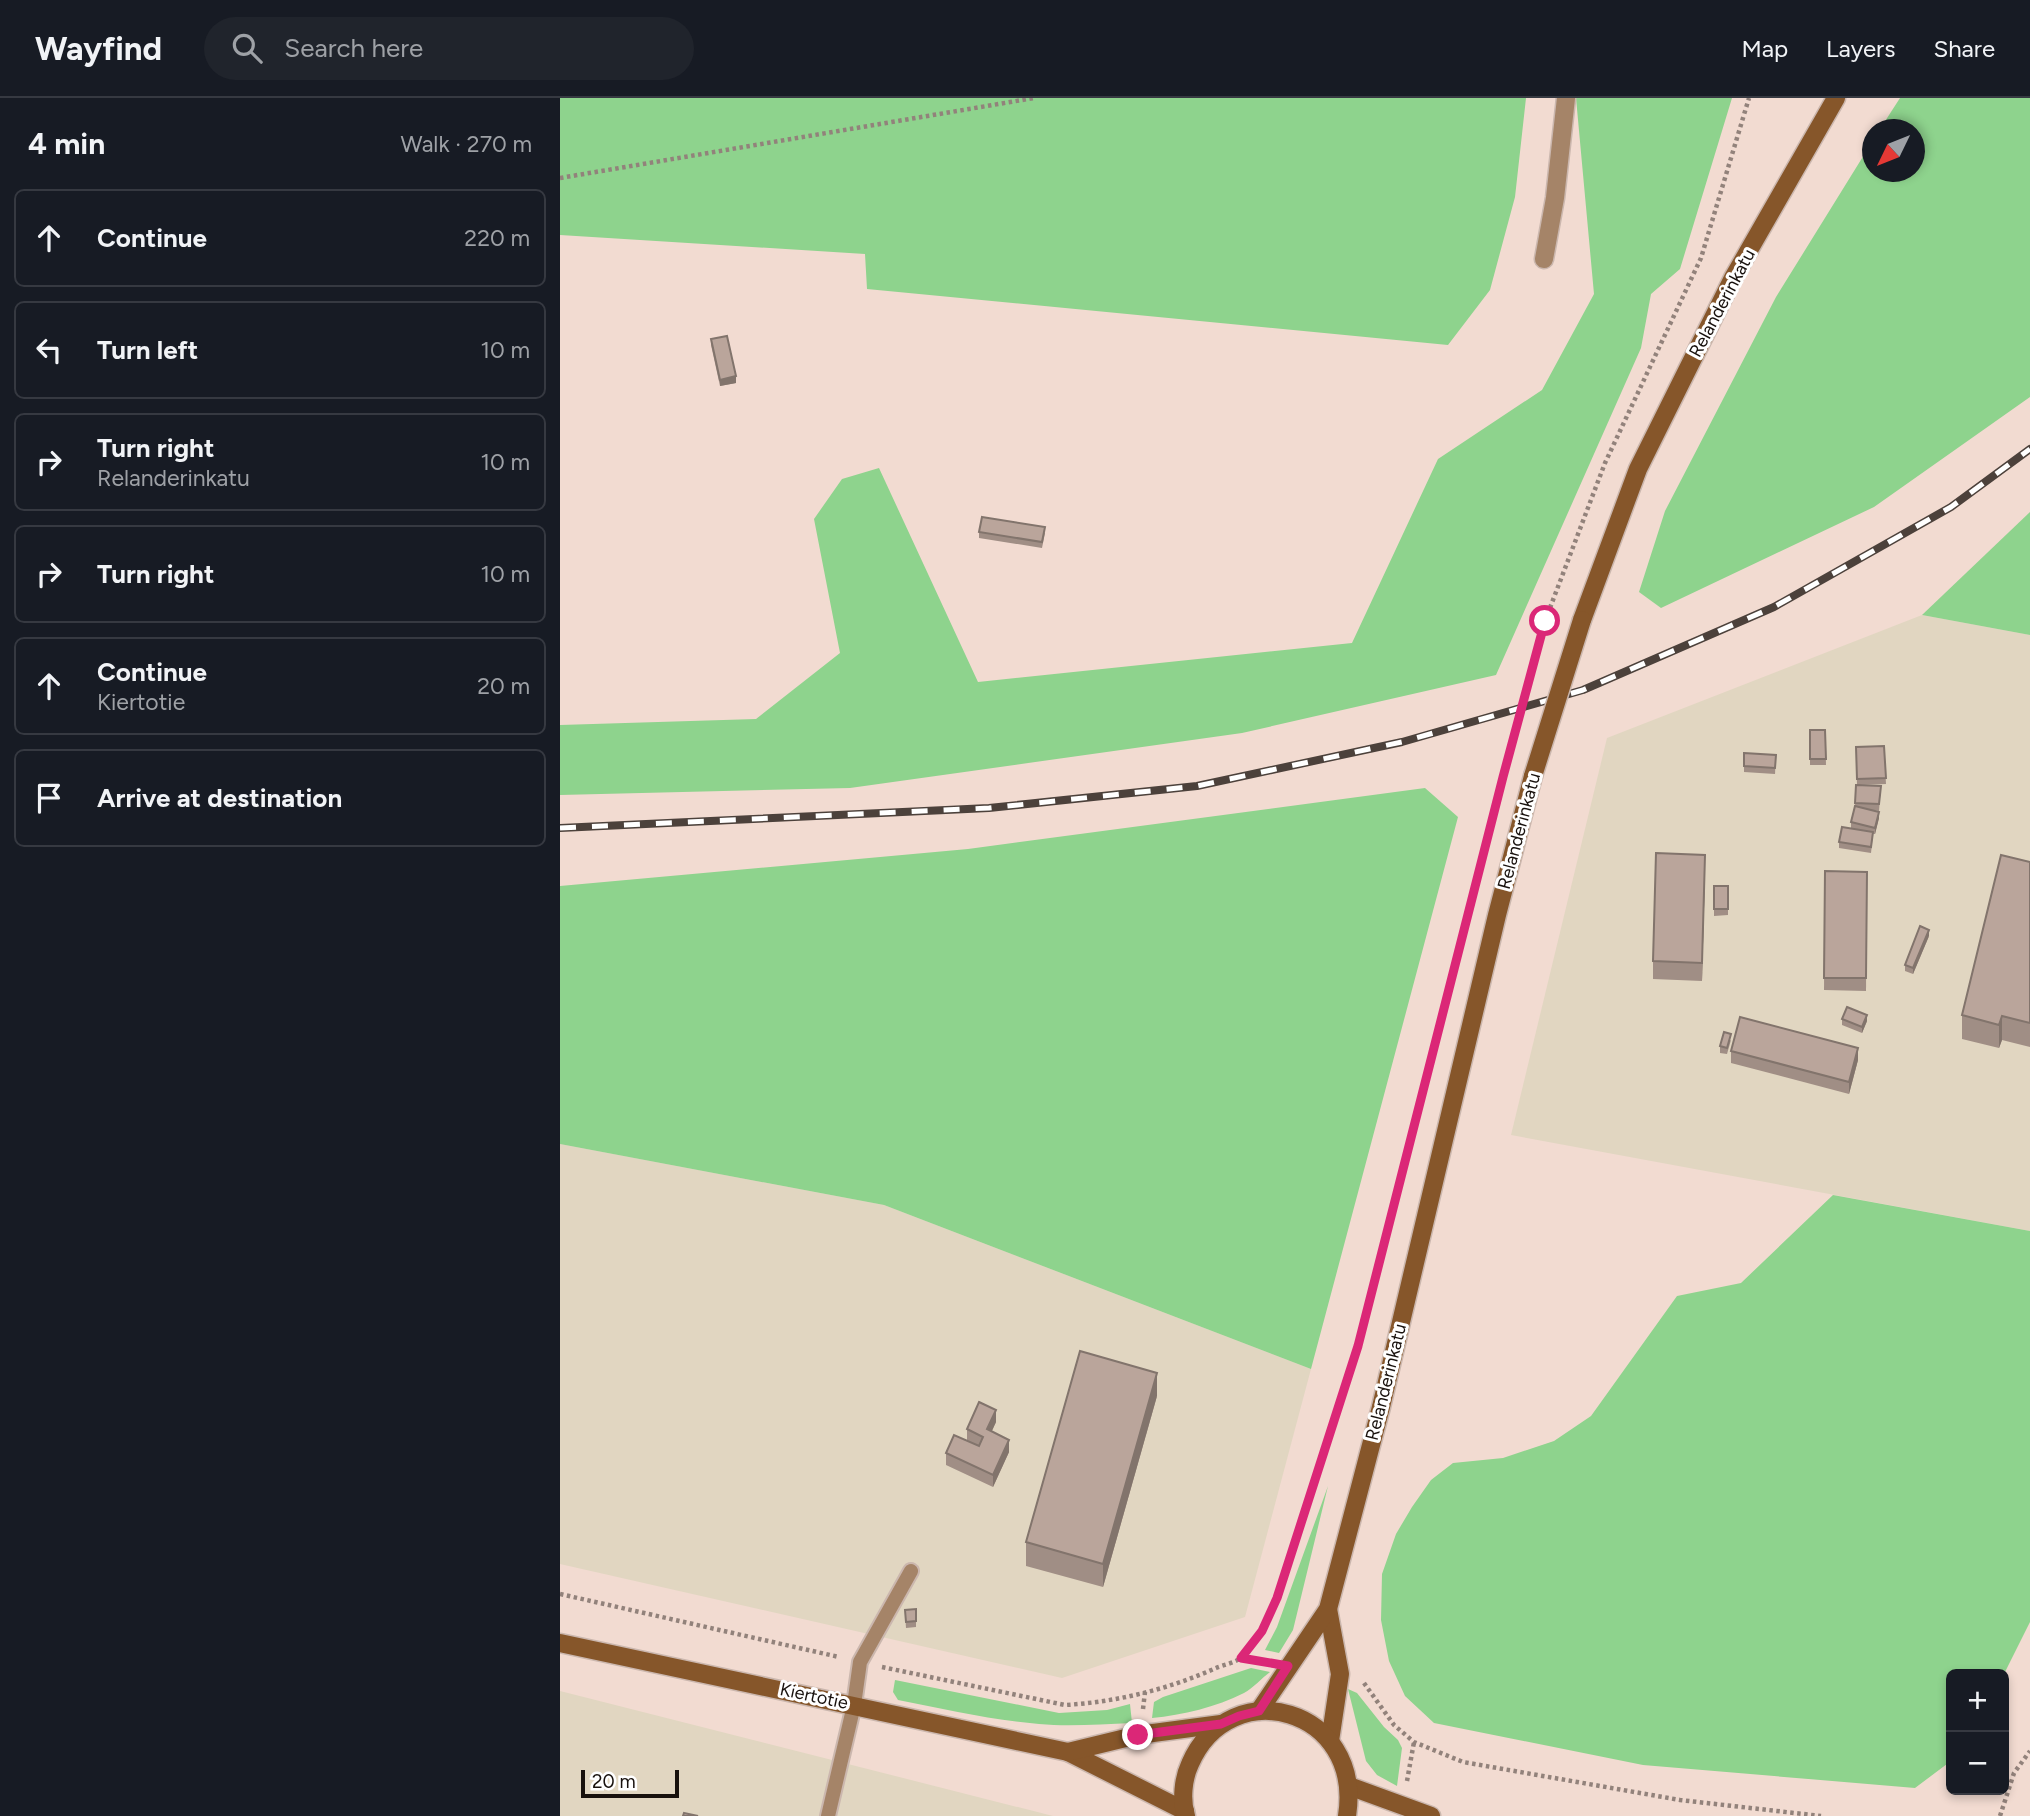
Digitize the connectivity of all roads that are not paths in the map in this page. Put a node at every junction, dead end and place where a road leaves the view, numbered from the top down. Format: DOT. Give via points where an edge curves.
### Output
graph roads {
  1 [pos="1566,98"];
  2 [pos="1836,98"];
  3 [pos="1544,259"];
  4 [pos="911,1571"];
  5 [pos="1328,1609"];
  6 [pos="560,1643"];
  7 [pos="854,1705"];
  8 [pos="1259,1711"];
  9 [pos="1221,1724"];
  10 [pos="1330,1741"];
  11 [pos="1068,1752"];
  12 [pos="1349,1786"];
  13 [pos="1185,1814"];
  14 [pos="828,1816"];
  15 [pos="1347,1816"];
  16 [pos="1431,1816"];
  1 -- 3 [label="street"];
  2 -- 5 [label="main road, Relanderinkatu, bridge" via="1733,278 1637,469 1582,620 1497,915 1381,1408"];
  4 -- 7 [label="lane" via="860,1662"];
  5 -- 8 [label="main road, Relanderinkatu"];
  5 -- 10 [label="main road, Relanderinkatu" via="1340,1674"];
  6 -- 7 [label="main road, Kiertotie"];
  7 -- 11 [label="main road, Kiertotie"];
  7 -- 14 [label="lane"];
  8 -- 9 [label="main road, Kiertotie"];
  8 -- 10 [label="main road" via="1298,1717"];
  9 -- 11 [label="main road, Kiertotie" via="1138,1735"];
  9 -- 13 [label="main road" via="1200,1745 1186,1772"];
  10 -- 12 [label="main road" via="1342,1758"];
  11 -- 13 [label="main road, Kiertotie"];
  12 -- 15 [label="main road"];
  12 -- 16 [label="main road"];
}
